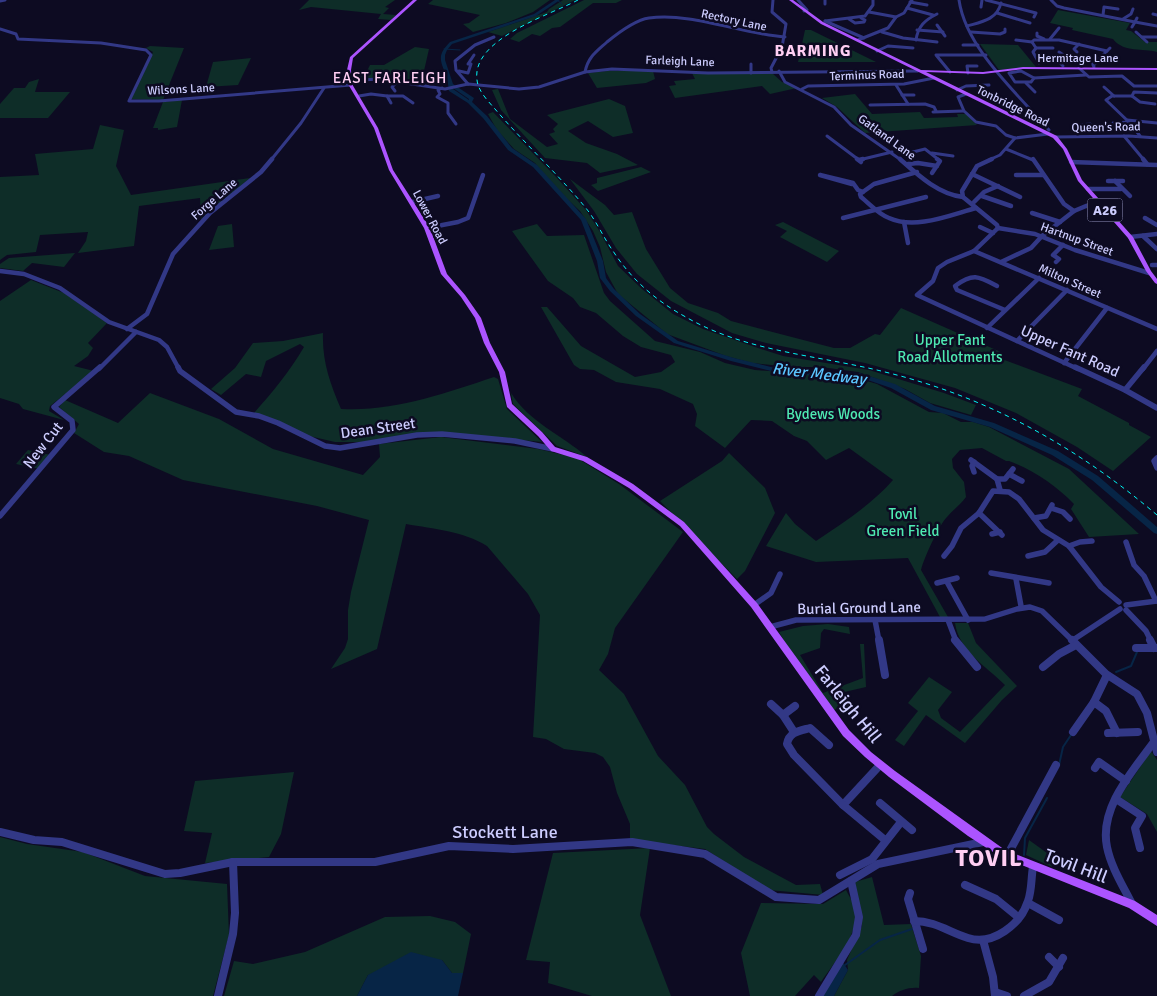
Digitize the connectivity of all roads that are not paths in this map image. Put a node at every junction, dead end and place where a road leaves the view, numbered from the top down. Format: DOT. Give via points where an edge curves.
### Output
graph roads {
  1 [pos="5,0"];
  2 [pos="415,0"];
  3 [pos="773,0"];
  4 [pos="791,0"];
  5 [pos="798,0"];
  6 [pos="874,0"];
  7 [pos="879,0"];
  8 [pos="932,0"];
  9 [pos="959,0"];
  10 [pos="984,0"];
  11 [pos="1051,0"];
  12 [pos="1100,0"];
  13 [pos="0,1"];
  14 [pos="911,1"];
  15 [pos="1001,3"];
  16 [pos="927,5"];
  17 [pos="980,7"];
  18 [pos="1104,7"];
  19 [pos="907,8"];
  20 [pos="1118,9"];
  21 [pos="1133,9"];
  22 [pos="804,11"];
  23 [pos="869,12"];
  24 [pos="923,12"];
  25 [pos="997,14"];
  26 [pos="1103,15"];
  27 [pos="896,17"];
  28 [pos="1034,18"];
  29 [pos="1123,19"];
  30 [pos="1136,21"];
  31 [pos="1030,23"];
  32 [pos="936,25"];
  33 [pos="967,26"];
  34 [pos="1157,26"];
  35 [pos="1132,27"];
  36 [pos="1059,28"];
  37 [pos="1005,29"];
  38 [pos="0,30"];
  39 [pos="917,30"];
  40 [pos="882,32"];
  41 [pos="971,32"];
  42 [pos="1136,32"];
  43 [pos="1036,33"];
  44 [pos="1156,33"];
  45 [pos="494,37"];
  46 [pos="785,37"];
  47 [pos="1142,37"];
  48 [pos="864,38"];
  49 [pos="1044,39"];
  50 [pos="1050,39"];
  51 [pos="858,40"];
  52 [pos="916,40"];
  53 [pos="1016,40"];
  54 [pos="937,42"];
  55 [pos="1032,42"];
  56 [pos="1147,42"];
  57 [pos="978,44"];
  58 [pos="1080,44"];
  59 [pos="963,45"];
  60 [pos="910,48"];
  61 [pos="1036,48"];
  62 [pos="1053,48"];
  63 [pos="946,49"];
  64 [pos="878,51"];
  65 [pos="1060,52"];
  66 [pos="1077,52"];
  67 [pos="948,54"];
  68 [pos="474,55"];
  69 [pos="986,55"];
  70 [pos="1071,60"];
  71 [pos="1039,63"];
  72 [pos="751,64"];
  73 [pos="977,66"];
  74 [pos="1063,66"];
  75 [pos="1095,66"];
  76 [pos="1079,68"];
  77 [pos="1157,69"];
  78 [pos="456,70"];
  79 [pos="779,71"];
  80 [pos="918,71"];
  81 [pos="585,72"];
  82 [pos="772,72"];
  83 [pos="950,72"];
  84 [pos="1038,72"];
  85 [pos="751,73"];
  86 [pos="968,73"];
  87 [pos="999,73"];
  88 [pos="1086,75"];
  89 [pos="1042,77"];
  90 [pos="934,78"];
  91 [pos="1034,78"];
  92 [pos="397,82"];
  93 [pos="350,83"];
  94 [pos="1026,83"];
  95 [pos="468,84"];
  96 [pos="896,84"];
  97 [pos="990,85"];
  98 [pos="1157,86"];
  99 [pos="1104,87"];
  100 [pos="324,88"];
  101 [pos="443,88"];
  102 [pos="802,89"];
  103 [pos="957,90"];
  104 [pos="1025,90"];
  105 [pos="393,91"];
  106 [pos="1157,93"];
  107 [pos="966,94"];
  108 [pos="902,95"];
  109 [pos="914,95"];
  110 [pos="1132,95"];
  111 [pos="359,96"];
  112 [pos="387,96"];
  113 [pos="1114,96"];
  114 [pos="388,102"];
  115 [pos="413,103"];
  116 [pos="908,104"];
  117 [pos="1155,104"];
  118 [pos="870,105"];
  119 [pos="962,112"];
  120 [pos="1128,121"];
  121 [pos="1157,123"];
  122 [pos="456,124"];
  123 [pos="1081,125"];
  124 [pos="1049,132"];
  125 [pos="1013,133"];
  126 [pos="1124,136"];
  127 [pos="1140,136"];
  128 [pos="827,137"];
  129 [pos="1020,137"];
  130 [pos="1014,138"];
  131 [pos="1055,138"];
  132 [pos="1157,138"];
  133 [pos="1006,150"];
  134 [pos="892,152"];
  135 [pos="909,153"];
  136 [pos="932,153"];
  137 [pos="953,156"];
  138 [pos="1071,162"];
  139 [pos="908,164"];
  140 [pos="1147,164"];
  141 [pos="937,166"];
  142 [pos="1157,166"];
  143 [pos="917,172"];
  144 [pos="932,172"];
  145 [pos="972,174"];
  146 [pos="484,175"];
  147 [pos="1016,175"];
  148 [pos="1043,175"];
  149 [pos="839,180"];
  150 [pos="1108,181"];
  151 [pos="1115,181"];
  152 [pos="1122,181"];
  153 [pos="998,186"];
  154 [pos="1088,189"];
  155 [pos="1122,189"];
  156 [pos="863,192"];
  157 [pos="1136,195"];
  158 [pos="438,196"];
  159 [pos="926,196"];
  160 [pos="982,196"];
  161 [pos="963,197"];
  162 [pos="1019,198"];
  163 [pos="412,202"];
  164 [pos="974,202"];
  165 [pos="1099,204"];
  166 [pos="1011,206"];
  167 [pos="976,208"];
  168 [pos="878,209"];
  169 [pos="1074,211"];
  170 [pos="1032,213"];
  171 [pos="843,218"];
  172 [pos="1146,220"];
  173 [pos="904,222"];
  174 [pos="1060,222"];
  175 [pos="1157,226"];
  176 [pos="427,228"];
  177 [pos="984,228"];
  178 [pos="998,228"];
  179 [pos="993,233"];
  180 [pos="1157,234"];
  181 [pos="1042,236"];
  182 [pos="1143,236"];
  183 [pos="1130,237"];
  184 [pos="908,243"];
  185 [pos="1063,245"];
  186 [pos="1152,250"];
  187 [pos="974,251"];
  188 [pos="1048,254"];
  189 [pos="1054,256"];
  190 [pos="1059,259"];
  191 [pos="1001,262"];
  192 [pos="0,271"];
  193 [pos="1148,273"];
  194 [pos="1039,278"];
  195 [pos="1157,282"];
  196 [pos="998,286"];
  197 [pos="1067,290"];
  198 [pos="1107,308"];
  199 [pos="1005,310"];
  200 [pos="987,328"];
  201 [pos="127,329"];
  202 [pos="1157,329"];
  203 [pos="136,332"];
  204 [pos="1017,341"];
  205 [pos="1157,350"];
  206 [pos="1064,363"];
  207 [pos="1125,390"];
  208 [pos="1157,408"];
  209 [pos="553,449"];
  210 [pos="1157,458"];
  211 [pos="1157,468"];
  212 [pos="974,472"];
  213 [pos="997,479"];
  214 [pos="1022,481"];
  215 [pos="1000,490"];
  216 [pos="979,513"];
  217 [pos="0,516"];
  218 [pos="1034,518"];
  219 [pos="1070,519"];
  220 [pos="992,534"];
  221 [pos="1058,540"];
  222 [pos="1092,541"];
  223 [pos="1126,542"];
  224 [pos="1069,546"];
  225 [pos="944,556"];
  226 [pos="1028,556"];
  227 [pos="991,573"];
  228 [pos="780,574"];
  229 [pos="957,578"];
  230 [pos="1016,579"];
  231 [pos="947,582"];
  232 [pos="1049,583"];
  233 [pos="937,584"];
  234 [pos="1156,601"];
  235 [pos="754,606"];
  236 [pos="1021,606"];
  237 [pos="1123,607"];
  238 [pos="875,620"];
  239 [pos="948,620"];
  240 [pos="968,620"];
  241 [pos="770,626"];
  242 [pos="1074,642"];
  243 [pos="1136,648"];
  244 [pos="1155,648"];
  245 [pos="977,667"];
  246 [pos="1043,667"];
  247 [pos="885,675"];
  248 [pos="1107,675"];
  249 [pos="1094,702"];
  250 [pos="770,704"];
  251 [pos="795,706"];
  252 [pos="783,715"];
  253 [pos="1154,731"];
  254 [pos="794,732"];
  255 [pos="1073,732"];
  256 [pos="1138,732"];
  257 [pos="1108,733"];
  258 [pos="1117,733"];
  259 [pos="1153,743"];
  260 [pos="829,745"];
  261 [pos="1157,752"];
  262 [pos="1099,762"];
  263 [pos="880,765"];
  264 [pos="1056,765"];
  265 [pos="1126,782"];
  266 [pos="1116,799"];
  267 [pos="880,802"];
  268 [pos="843,805"];
  269 [pos="901,822"];
  270 [pos="912,830"];
  271 [pos="0,832"];
  272 [pos="885,840"];
  273 [pos="983,842"];
  274 [pos="1140,848"];
  275 [pos="1007,856"];
  276 [pos="233,862"];
  277 [pos="1033,867"];
  278 [pos="840,875"];
  279 [pos="851,881"];
  280 [pos="965,885"];
  281 [pos="910,893"];
  282 [pos="1028,903"];
  283 [pos="1132,904"];
  284 [pos="1018,917"];
  285 [pos="1059,920"];
  286 [pos="914,921"];
  287 [pos="1157,921"];
  288 [pos="983,940"];
  289 [pos="923,949"];
  290 [pos="1049,957"];
  291 [pos="1063,958"];
  292 [pos="1058,967"];
  293 [pos="995,994"];
  294 [pos="218,996"];
  295 [pos="819,996"];
  296 [pos="1007,996"];
  297 [pos="1024,996"];
  1 -- 13 [label="street"];
  2 -- 93 [label="main road" via="351,58"];
  3 -- 46 [label="street" via="772,12 786,24"];
  4 -- 22 [label="main road, Tonbridge Road / A26"];
  5 -- 22 [label="street, Tonbridge Road" via="808,10"];
  6 -- 7 [label="street"];
  6 -- 23 [label="street"];
  8 -- 16 [label="street"];
  9 -- 33 [label="street"];
  10 -- 15 [label="street"];
  10 -- 17 [label="street"];
  11 -- 26 [label="street" via="1059,7"];
  12 -- 18 [label="street"];
  14 -- 16 [label="street"];
  14 -- 19 [label="street"];
  15 -- 25 [label="street"];
  15 -- 28 [label="street" via="1036,13"];
  16 -- 24 [label="street"];
  18 -- 20 [label="street"];
  18 -- 26 [label="street"];
  19 -- 24 [label="street"];
  19 -- 27 [label="street"];
  21 -- 29 [label="street"];
  22 -- 51 [label="main road, Tonbridge Road / A26"];
  23 -- 27 [label="street"];
  23 -- 48 [label="street" via="861,18 864,22 855,23 849,18 826,22"];
  24 -- 39 [label="street" via="935,14"];
  25 -- 31 [label="street"];
  25 -- 33 [label="street"];
  26 -- 29 [label="street"];
  27 -- 40 [label="street"];
  29 -- 30 [label="street"];
  30 -- 34 [label="street"];
  30 -- 35 [label="street"];
  32 -- 39 [label="street" via="944,34"];
  33 -- 41 [label="street"];
  34 -- 44 [label="street"];
  36 -- 50 [label="street"];
  37 -- 41 [label="street" via="1000,34"];
  38 -- 100 [label="street, Wilsons Lane" via="16,34 18,39 101,43 146,50 151,55 129,101"];
  39 -- 52 [label="street"];
  40 -- 48 [label="street"];
  40 -- 52 [label="street"];
  41 -- 57 [label="street"];
  42 -- 47 [label="street"];
  43 -- 49 [label="street"];
  44 -- 47 [label="street"];
  45 -- 78 [label="street" via="475,45 455,60"];
  46 -- 81 [label="street, Rectory Lane" via="736,31 704,21 648,18 592,53"];
  46 -- 82 [label="street"];
  47 -- 56 [label="street"];
  48 -- 51 [label="street"];
  49 -- 50 [label="street"];
  49 -- 55 [label="street"];
  50 -- 58 [label="street"];
  51 -- 64 [label="main road, Tonbridge Road / A26"];
  52 -- 54 [label="street"];
  53 -- 55 [label="street"];
  55 -- 61 [label="street"];
  57 -- 59 [label="street"];
  57 -- 69 [label="street"];
  58 -- 66 [label="street" via="1074,49"];
  58 -- 75 [label="street" via="1108,49"];
  60 -- 64 [label="street" via="888,46"];
  61 -- 62 [label="street"];
  61 -- 71 [label="street" via="1033,52"];
  63 -- 67 [label="street"];
  64 -- 80 [label="main road, Tonbridge Road / A26"];
  65 -- 70 [label="street"];
  67 -- 69 [label="street"];
  67 -- 83 [label="street" via="936,55"];
  68 -- 78 [label="street" via="468,64 471,64 468,73"];
  69 -- 87 [label="street"];
  70 -- 74 [label="street" via="1056,58"];
  70 -- 75 [label="street" via="1085,60"];
  72 -- 85 [label="street"];
  73 -- 86 [label="street" via="967,66"];
  75 -- 76 [label="main road, Hermitage Lane"];
  75 -- 77 [label="main road, Hermitage Lane"];
  76 -- 87 [label="main road, Hermitage Lane" via="1023,68"];
  76 -- 88 [label="street"];
  78 -- 95 [label="street"];
  79 -- 80 [label="street, Farleigh Lane"];
  79 -- 82 [label="street, Farleigh Lane"];
  79 -- 102 [label="street, Gatland Lane" via="785,82"];
  80 -- 83 [label="main road, Hermitage Lane"];
  80 -- 90 [label="main road, Tonbridge Road / A26"];
  81 -- 85 [label="street, Farleigh Lane" via="630,69"];
  81 -- 95 [label="street, Farleigh Lane" via="528,89"];
  82 -- 85 [label="street, Farleigh Lane"];
  83 -- 86 [label="main road, Hermitage Lane"];
  84 -- 89 [label="street"];
  86 -- 87 [label="main road, Hermitage Lane"];
  87 -- 124 [label="street"];
  88 -- 89 [label="street"];
  88 -- 98 [label="street" via="1122,76 1134,86"];
  89 -- 91 [label="street"];
  90 -- 96 [label="street, Terminus Road"];
  90 -- 103 [label="main road, Tonbridge Road / A26"];
  91 -- 94 [label="street"];
  91 -- 94 [label="street" via="1022,71 1009,73 1016,83"];
  92 -- 93 [label="street, Farleigh Lane" via="379,79"];
  92 -- 101 [label="street, Farleigh Lane"];
  92 -- 105 [label="street" via="392,87"];
  93 -- 100 [label="street, Farleigh Lane"];
  93 -- 111 [label="main road, Lower Road"];
  94 -- 104 [label="street" via="1034,90"];
  95 -- 101 [label="street, Farleigh Lane"];
  96 -- 102 [label="street, Terminus Road" via="808,86"];
  96 -- 108 [label="street"];
  97 -- 103 [label="street" via="966,86"];
  99 -- 113 [label="street"];
  100 -- 201 [label="street, Forge Lane" via="301,123 261,172 210,213 173,254 147,314"];
  101 -- 122 [label="street" via="438,90 438,97 448,103 448,113"];
  102 -- 134 [label="street, Gatland Lane" via="834,107 851,125"];
  103 -- 107 [label="main road, Tonbridge Road / A26"];
  106 -- 110 [label="street"];
  107 -- 124 [label="main road, Tonbridge Road / A26"];
  107 -- 130 [label="street" via="958,97 964,112 976,122 996,126"];
  108 -- 109 [label="street"];
  108 -- 116 [label="street"];
  110 -- 113 [label="street"];
  110 -- 117 [label="street" via="1140,102"];
  111 -- 112 [label="street"];
  111 -- 163 [label="main road, Lower Road" via="376,128 391,170"];
  112 -- 114 [label="street"];
  112 -- 115 [label="street" via="403,96"];
  113 -- 120 [label="street" via="1107,98 1107,102"];
  116 -- 118 [label="street"];
  116 -- 119 [label="street" via="929,105 934,107 934,112"];
  120 -- 121 [label="street"];
  120 -- 123 [label="street" via="1112,123 1117,128 1098,130 1090,124"];
  120 -- 127 [label="street"];
  124 -- 129 [label="street"];
  124 -- 131 [label="main road, Tonbridge Road / A26"];
  125 -- 129 [label="street"];
  126 -- 127 [label="street, Queen's Road"];
  126 -- 131 [label="street, Queen's Road"];
  126 -- 140 [label="street"];
  127 -- 132 [label="street, Queen's Road"];
  128 -- 134 [label="street" via="860,161"];
  129 -- 130 [label="street"];
  130 -- 133 [label="street"];
  131 -- 138 [label="main road, Tonbridge Road / A26"];
  133 -- 145 [label="street" via="977,166"];
  133 -- 148 [label="street" via="1030,156"];
  134 -- 139 [label="street, Gatland Lane"];
  135 -- 136 [label="street" via="925,149"];
  136 -- 137 [label="street"];
  136 -- 141 [label="street" via="940,161"];
  138 -- 140 [label="street"];
  138 -- 154 [label="main road, Tonbridge Road / A26"];
  139 -- 141 [label="street"];
  139 -- 143 [label="street, Gatland Lane"];
  140 -- 142 [label="street"];
  141 -- 144 [label="street"];
  143 -- 156 [label="street" via="874,184"];
  143 -- 161 [label="street, Gatland Lane" via="925,181 954,196"];
  145 -- 153 [label="street"];
  145 -- 161 [label="street" via="962,191"];
  146 -- 176 [label="street" via="468,218"];
  147 -- 148 [label="street"];
  148 -- 169 [label="street" via="1064,204"];
  149 -- 156 [label="street"];
  150 -- 151 [label="street"];
  151 -- 152 [label="street"];
  151 -- 155 [label="street"];
  153 -- 160 [label="street"];
  153 -- 162 [label="street"];
  154 -- 155 [label="street"];
  154 -- 165 [label="main road, Tonbridge Road / A26"];
  155 -- 157 [label="street" via="1128,197"];
  156 -- 168 [label="street" via="861,197"];
  158 -- 163 [label="street"];
  159 -- 168 [label="street"];
  160 -- 164 [label="street"];
  160 -- 166 [label="street"];
  161 -- 167 [label="street, Gatland Lane"];
  163 -- 176 [label="main road, Lower Road"];
  165 -- 169 [label="street"];
  165 -- 183 [label="main road, Tonbridge Road / A26"];
  167 -- 173 [label="street" via="921,222"];
  167 -- 178 [label="street, Gatland Lane"];
  168 -- 171 [label="street"];
  168 -- 173 [label="street" via="890,219"];
  169 -- 174 [label="street"];
  170 -- 174 [label="street"];
  172 -- 175 [label="street"];
  173 -- 184 [label="street"];
  174 -- 181 [label="street"];
  176 -- 209 [label="main road, Lower Road" via="444,274 478,318 502,372 509,405"];
  177 -- 179 [label="street"];
  178 -- 179 [label="street"];
  178 -- 181 [label="street, Hartnup Street"];
  179 -- 187 [label="street"];
  180 -- 182 [label="street"];
  181 -- 185 [label="street, Hartnup Street"];
  181 -- 191 [label="street" via="1031,248"];
  182 -- 183 [label="street"];
  182 -- 186 [label="street" via="1157,249"];
  183 -- 193 [label="main road, Tonbridge Road / A26"];
  185 -- 189 [label="street"];
  185 -- 193 [label="street, Hartnup Street"];
  187 -- 191 [label="street, Milton Street"];
  187 -- 200 [label="street, Upper Fant Road" via="938,268 933,280 917,296"];
  188 -- 189 [label="street"];
  189 -- 190 [label="street"];
  191 -- 194 [label="street, Milton Street"];
  192 -- 201 [label="street, Dean Street" via="24,274 60,288 105,320"];
  193 -- 195 [label="main road, Tonbridge Road / A26"];
  194 -- 197 [label="street, Milton Street"];
  194 -- 199 [label="street"];
  196 -- 199 [label="street" via="979,275 966,277 955,286 957,290"];
  197 -- 198 [label="street, Milton Street"];
  197 -- 204 [label="street"];
  198 -- 202 [label="street, Milton Street"];
  198 -- 206 [label="street"];
  199 -- 200 [label="street"];
  200 -- 204 [label="street, Upper Fant Road"];
  201 -- 203 [label="street, Dean Street"];
  203 -- 209 [label="street, Dean Street" via="164,343 180,371 236,412 278,423 325,446 340,448 442,434"];
  203 -- 217 [label="street, New Cut" via="54,407 72,421 73,430"];
  204 -- 206 [label="street, Upper Fant Road"];
  205 -- 207 [label="street"];
  206 -- 207 [label="street, Upper Fant Road"];
  207 -- 208 [label="street, Upper Fant Road"];
  209 -- 235 [label="main road, Dean Street" via="585,459 632,486 682,524"];
  210 -- 211 [label="street" via="1154,461"];
  212 -- 213 [label="street" via="973,462"];
  213 -- 214 [label="street" via="1005,478 1011,471"];
  213 -- 215 [label="street"];
  215 -- 216 [label="street" via="993,491"];
  215 -- 218 [label="street" via="1019,499"];
  216 -- 220 [label="street" via="1001,534"];
  216 -- 225 [label="street" via="961,528"];
  218 -- 219 [label="street" via="1046,516 1052,506"];
  218 -- 221 [label="street" via="1042,530"];
  221 -- 224 [label="street"];
  221 -- 226 [label="street" via="1046,553"];
  222 -- 224 [label="street"];
  223 -- 234 [label="street" via="1134,565 1144,576"];
  224 -- 237 [label="street" via="1101,586"];
  227 -- 230 [label="street"];
  228 -- 235 [label="street" via="771,593"];
  229 -- 231 [label="street"];
  230 -- 232 [label="street"];
  230 -- 236 [label="street"];
  231 -- 233 [label="street"];
  231 -- 240 [label="street"];
  234 -- 237 [label="street"];
  235 -- 241 [label="main road, Farleigh Hill"];
  236 -- 240 [label="street, Burial Ground Lane" via="1001,615"];
  236 -- 242 [label="street" via="1038,609"];
  237 -- 242 [label="street"];
  237 -- 244 [label="street" via="1146,631"];
  238 -- 239 [label="street, Burial Ground Lane"];
  238 -- 241 [label="street, Burial Ground Lane" via="796,620"];
  238 -- 247 [label="street"];
  239 -- 240 [label="street, Burial Ground Lane"];
  239 -- 245 [label="street" via="957,644"];
  241 -- 263 [label="main road, Farleigh Hill" via="834,718"];
  242 -- 246 [label="street"];
  242 -- 248 [label="street"];
  243 -- 244 [label="street"];
  248 -- 249 [label="street"];
  248 -- 253 [label="street" via="1132,687"];
  249 -- 255 [label="street"];
  249 -- 258 [label="street" via="1106,711"];
  250 -- 252 [label="street"];
  251 -- 252 [label="street"];
  252 -- 254 [label="street"];
  253 -- 259 [label="street"];
  254 -- 260 [label="street" via="810,728"];
  254 -- 268 [label="street" via="787,744 794,755"];
  256 -- 258 [label="street"];
  257 -- 258 [label="street"];
  259 -- 261 [label="street"];
  259 -- 265 [label="street"];
  262 -- 265 [label="street"];
  263 -- 268 [label="street"];
  263 -- 273 [label="main road, Farleigh Hill"];
  264 -- 275 [label="street"];
  265 -- 266 [label="street"];
  266 -- 274 [label="street" via="1142,816 1135,828"];
  266 -- 283 [label="street" via="1108,816 1105,838"];
  267 -- 269 [label="street"];
  268 -- 272 [label="street"];
  269 -- 270 [label="street"];
  269 -- 272 [label="street"];
  271 -- 276 [label="street, Stockett Lane" via="62,842 165,874"];
  272 -- 278 [label="street" via="872,859"];
  273 -- 275 [label="main road, Tovil Hill"];
  273 -- 279 [label="street, Stockett Lane" via="878,864"];
  275 -- 277 [label="main road, Tovil Hill"];
  276 -- 279 [label="street, Stockett Lane" via="375,862 449,846 513,849 632,842 705,854 776,897 819,900"];
  276 -- 294 [label="street" via="233,934"];
  277 -- 282 [label="street"];
  277 -- 283 [label="main road, Tovil Hill"];
  279 -- 295 [label="street" via="859,917 856,934"];
  280 -- 284 [label="street" via="996,899"];
  281 -- 286 [label="street" via="908,899"];
  282 -- 284 [label="street"];
  282 -- 285 [label="street"];
  283 -- 287 [label="main road, Tovil Hill"];
  284 -- 288 [label="street" via="1001,934"];
  286 -- 288 [label="street" via="932,922 970,939"];
  286 -- 289 [label="street"];
  288 -- 293 [label="street"];
  290 -- 292 [label="street"];
  291 -- 292 [label="street"];
  292 -- 297 [label="street" via="1049,982"];
  293 -- 296 [label="street"];
}
